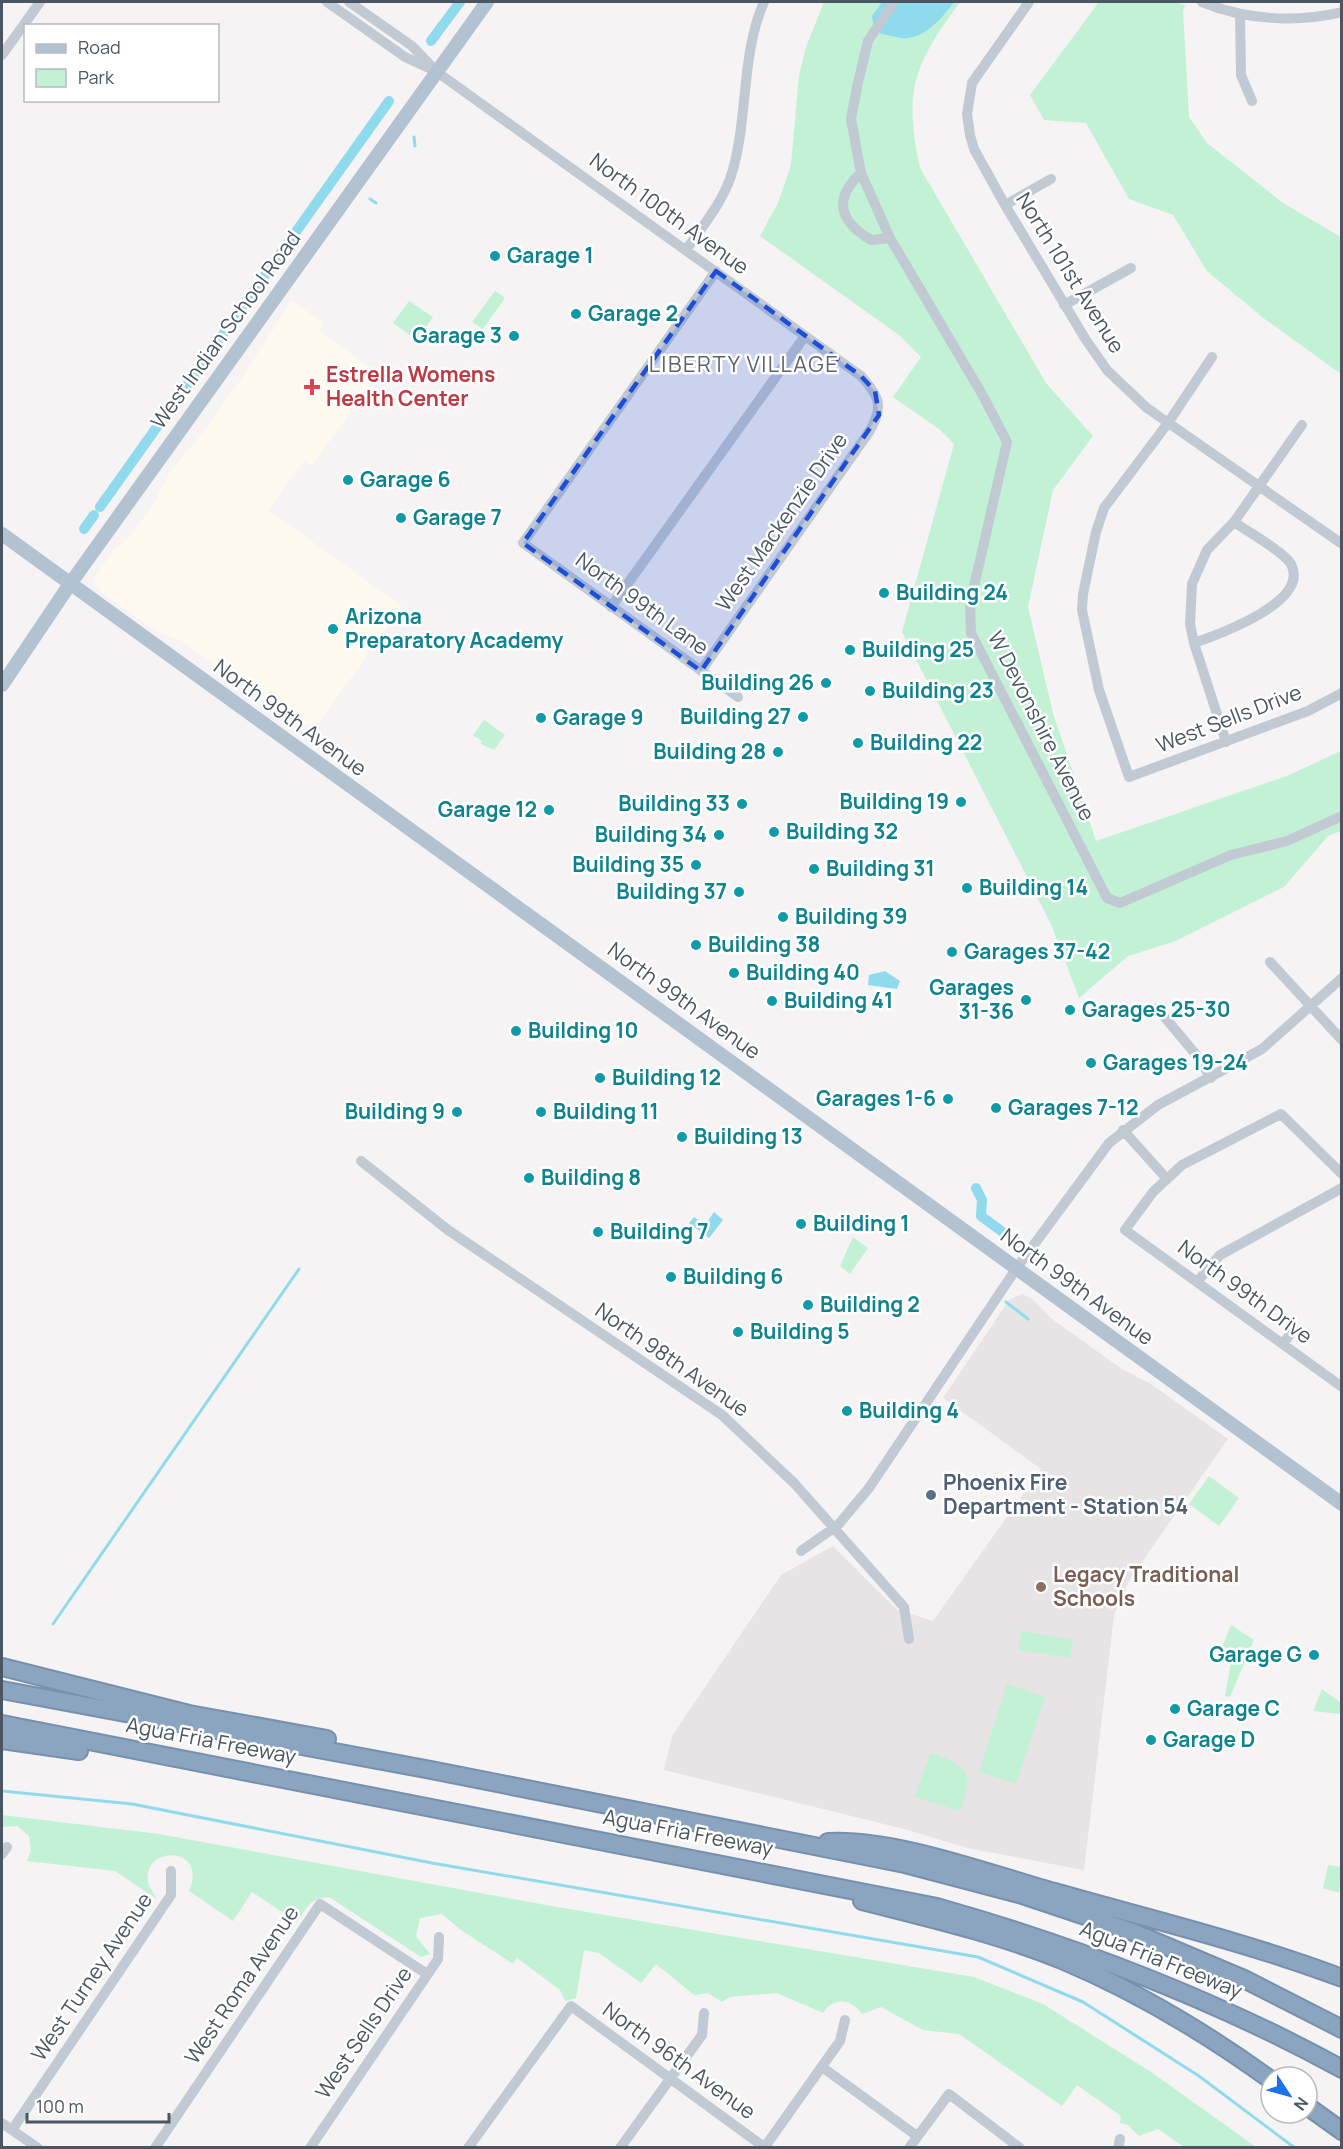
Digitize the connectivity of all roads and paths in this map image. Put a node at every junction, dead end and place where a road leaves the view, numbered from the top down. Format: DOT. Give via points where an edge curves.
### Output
graph roads {
  1 [pos="40,2"];
  2 [pos="327,2"];
  3 [pos="349,2"];
  4 [pos="487,2"];
  5 [pos="764,2"];
  6 [pos="894,2"];
  7 [pos="1029,2"];
  8 [pos="1202,2"];
  9 [pos="1341,12"];
  10 [pos="1240,14"];
  11 [pos="24,24"];
  12 [pos="24,24"];
  13 [pos="2,55"];
  14 [pos="437,72"];
  15 [pos="1252,100"];
  16 [pos="861,173"];
  17 [pos="1051,179"];
  18 [pos="1005,205"];
  19 [pos="890,238"];
  20 [pos="686,250"];
  21 [pos="1131,268"];
  22 [pos="716,271"];
  23 [pos="1064,305"];
  24 [pos="805,336"];
  25 [pos="1212,357"];
  26 [pos="875,391"];
  27 [pos="1168,423"];
  28 [pos="1302,425"];
  29 [pos="1259,486"];
  30 [pos="1234,522"];
  31 [pos="2,534"];
  32 [pos="1341,544"];
  33 [pos="70,584"];
  34 [pos="611,607"];
  35 [pos="1194,643"];
  36 [pos="701,671"];
  37 [pos="2,685"];
  38 [pos="1341,693"];
  39 [pos="738,698"];
  40 [pos="1226,742"];
  41 [pos="1341,816"];
  42 [pos="1270,962"];
  43 [pos="1341,978"];
  44 [pos="1311,1006"];
  45 [pos="1156,1008"];
  46 [pos="1341,1040"];
  47 [pos="1211,1077"];
  48 [pos="1123,1130"];
  49 [pos="361,1161"];
  50 [pos="1341,1174"];
  51 [pos="1166,1178"];
  52 [pos="1341,1188"];
  53 [pos="1016,1269"];
  54 [pos="1197,1282"];
  55 [pos="1294,1329"];
  56 [pos="1283,1344"];
  57 [pos="1341,1387"];
  58 [pos="1341,1504"];
  59 [pos="834,1528"];
  60 [pos="801,1551"];
  61 [pos="909,1639"];
  62 [pos="2,1667"];
  63 [pos="2,1690"];
  64 [pos="2,1724"];
  65 [pos="2,1740"];
  66 [pos="431,1770"];
  67 [pos="418,1804"];
  68 [pos="806,1844"];
  69 [pos="171,1871"];
  70 [pos="790,1876"];
  71 [pos="439,1937"];
  72 [pos="427,1974"];
  73 [pos="1341,1978"];
  74 [pos="704,2013"];
  75 [pos="844,2020"];
  76 [pos="1341,2029"];
  77 [pos="822,2067"];
  78 [pos="1341,2069"];
  79 [pos="1259,2072"];
  80 [pos="670,2079"];
  81 [pos="1319,2114"];
  82 [pos="2,2123"];
  83 [pos="12,2130"];
  84 [pos="1341,2130"];
  85 [pos="917,2136"];
  86 [pos="764,2147"];
  87 [pos="38,2148"];
  88 [pos="155,2148"];
  89 [pos="310,2148"];
  90 [pos="468,2148"];
  91 [pos="620,2148"];
  92 [pos="909,2148"];
  93 [pos="1020,2148"];
  1 -- 11 [label="street"];
  2 -- 14 [label="street" via="405,57"];
  3 -- 14 [label="street" via="412,46"];
  4 -- 14 [label="main road, West Indian School Road"];
  5 -- 20 [label="street" via="750,46 738,152 731,178"];
  6 -- 16 [label="street, W Devonshire Avenue" via="868,41 855,98 851,119"];
  7 -- 18 [label="street, North 101st Avenue" via="983,64 969,98 968,125 974,148"];
  8 -- 10 [label="street"];
  9 -- 10 [label="street" via="1289,19"];
  10 -- 15 [label="street" via="1240,75"];
  12 -- 13 [label="street"];
  14 -- 20 [label="street, North 100th Avenue"];
  14 -- 33 [label="main road, West Indian School Road"];
  16 -- 19 [label="street, W Devonshire Avenue"];
  16 -- 19 [label="street" via="848,185 842,203 846,219 871,240"];
  17 -- 18 [label="street"];
  18 -- 23 [label="street, North 101st Avenue"];
  19 -- 41 [label="street, W Devonshire Avenue" via="1007,442 970,604 971,633 1107,898 1120,903 1231,855 1287,841"];
  20 -- 22 [label="street, North 100th Avenue"];
  21 -- 23 [label="street"];
  22 -- 24 [label="street, North 100th Avenue"];
  22 -- 34 [label="street, North 99th Lane" via="523,543"];
  23 -- 27 [label="street, North 101st Avenue" via="1107,370"];
  24 -- 26 [label="street, North 100th Avenue" via="861,376"];
  24 -- 34 [label="street"];
  25 -- 27 [label="street"];
  26 -- 36 [label="street, West Mackenzie Drive" via="879,415 869,432"];
  27 -- 29 [label="street, North 101st Avenue"];
  27 -- 40 [label="street, West Sells Drive" via="1104,508 1082,610 1099,690 1129,777"];
  28 -- 29 [label="street"];
  29 -- 30 [label="street"];
  29 -- 32 [label="street, North 101st Avenue"];
  30 -- 35 [label="street" via="1207,550 1192,584 1190,624"];
  30 -- 35 [label="street" via="1287,559 1293,570 1291,582 1282,597 1263,614"];
  31 -- 33 [label="main road, North 99th Avenue"];
  33 -- 37 [label="main road, West Indian School Road"];
  33 -- 53 [label="main road, North 99th Avenue"];
  34 -- 36 [label="street, North 99th Lane"];
  35 -- 40 [label="street"];
  36 -- 39 [label="street, North 99th Lane"];
  38 -- 40 [label="street, West Sells Drive" via="1308,711"];
  42 -- 44 [label="street"];
  43 -- 44 [label="street"];
  44 -- 46 [label="street"];
  44 -- 47 [label="street" via="1262,1049"];
  45 -- 47 [label="street"];
  47 -- 48 [label="street" via="1158,1105"];
  48 -- 51 [label="street"];
  48 -- 53 [label="street" via="1096,1158"];
  49 -- 59 [label="street, North 98th Avenue" via="448,1230 722,1415 780,1469"];
  50 -- 51 [label="street" via="1281,1114 1198,1155"];
  51 -- 54 [label="street, North 99th Drive" via="1125,1230"];
  52 -- 54 [label="street" via="1220,1255"];
  53 -- 58 [label="main road, North 99th Avenue"];
  53 -- 59 [label="street" via="869,1488"];
  54 -- 56 [label="street, North 99th Drive"];
  55 -- 56 [label="street"];
  56 -- 57 [label="street, North 99th Drive"];
  59 -- 60 [label="street"];
  59 -- 61 [label="street, North 98th Avenue" via="904,1607"];
  62 -- 66 [label="highway" via="189,1714 371,1747"];
  63 -- 66 [label="highway, Agua Fria Freeway"];
  64 -- 67 [label="highway, Agua Fria Freeway"];
  65 -- 67 [label="highway" via="355,1800"];
  66 -- 68 [label="highway, Agua Fria Freeway"];
  67 -- 70 [label="highway, Agua Fria Freeway"];
  68 -- 73 [label="highway" via="851,1841 914,1853 1219,1937"];
  68 -- 76 [label="highway, Agua Fria Freeway" via="905,1864 1093,1917 1244,1979"];
  69 -- 83 [label="street, West Turney Avenue" via="171,1895"];
  70 -- 78 [label="highway, Agua Fria Freeway" via="937,1907 1103,1958 1210,2002"];
  70 -- 79 [label="highway" via="833,1894 950,1923 1062,1960 1163,2010"];
  71 -- 72 [label="street, West Sells Drive" via="438,1959"];
  72 -- 88 [label="street, West Roma Avenue" via="320,1904"];
  72 -- 89 [label="street, West Sells Drive"];
  74 -- 80 [label="street" via="702,2035"];
  75 -- 77 [label="street" via="840,2041"];
  77 -- 85 [label="street"];
  77 -- 86 [label="street"];
  80 -- 86 [label="street, North 96th Avenue"];
  80 -- 90 [label="street, North 96th Avenue" via="571,2006"];
  80 -- 91 [label="street"];
  81 -- 84 [label="highway"];
  82 -- 83 [label="street"];
  83 -- 87 [label="street"];
  85 -- 92 [label="street"];
  85 -- 93 [label="street" via="949,2094"];
}
